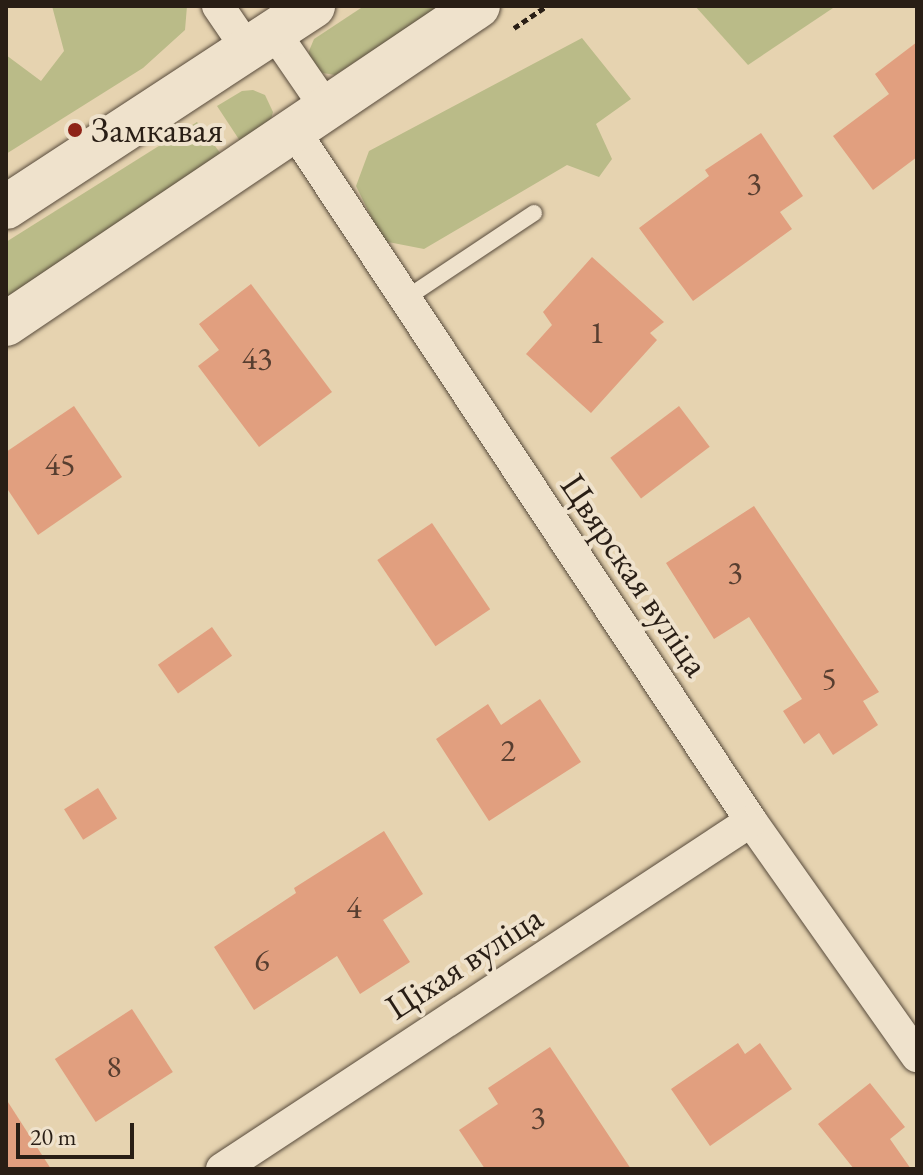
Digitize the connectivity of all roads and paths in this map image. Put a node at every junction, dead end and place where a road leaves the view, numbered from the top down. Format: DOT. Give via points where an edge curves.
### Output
graph roads {
  1 [pos="218,6"];
  2 [pos="313,6"];
  3 [pos="478,6"];
  4 [pos="261,41"];
  5 [pos="311,121"];
  6 [pos="6,207"];
  7 [pos="534,213"];
  8 [pos="405,299"];
  9 [pos="6,324"];
  10 [pos="751,821"];
  11 [pos="917,1056"];
  12 [pos="222,1169"];
  1 -- 4 [label="street, Цвярская вуліца"];
  2 -- 4 [label="street"];
  3 -- 5 [label="street"];
  4 -- 5 [label="street, Цвярская вуліца"];
  4 -- 6 [label="street"];
  5 -- 8 [label="street, Цвярская вуліца"];
  5 -- 9 [label="street"];
  7 -- 8 [label="lane"];
  8 -- 10 [label="street, Цвярская вуліца"];
  10 -- 11 [label="street, Цвярская вуліца"];
  10 -- 12 [label="street, Ціхая вуліца"];
}
